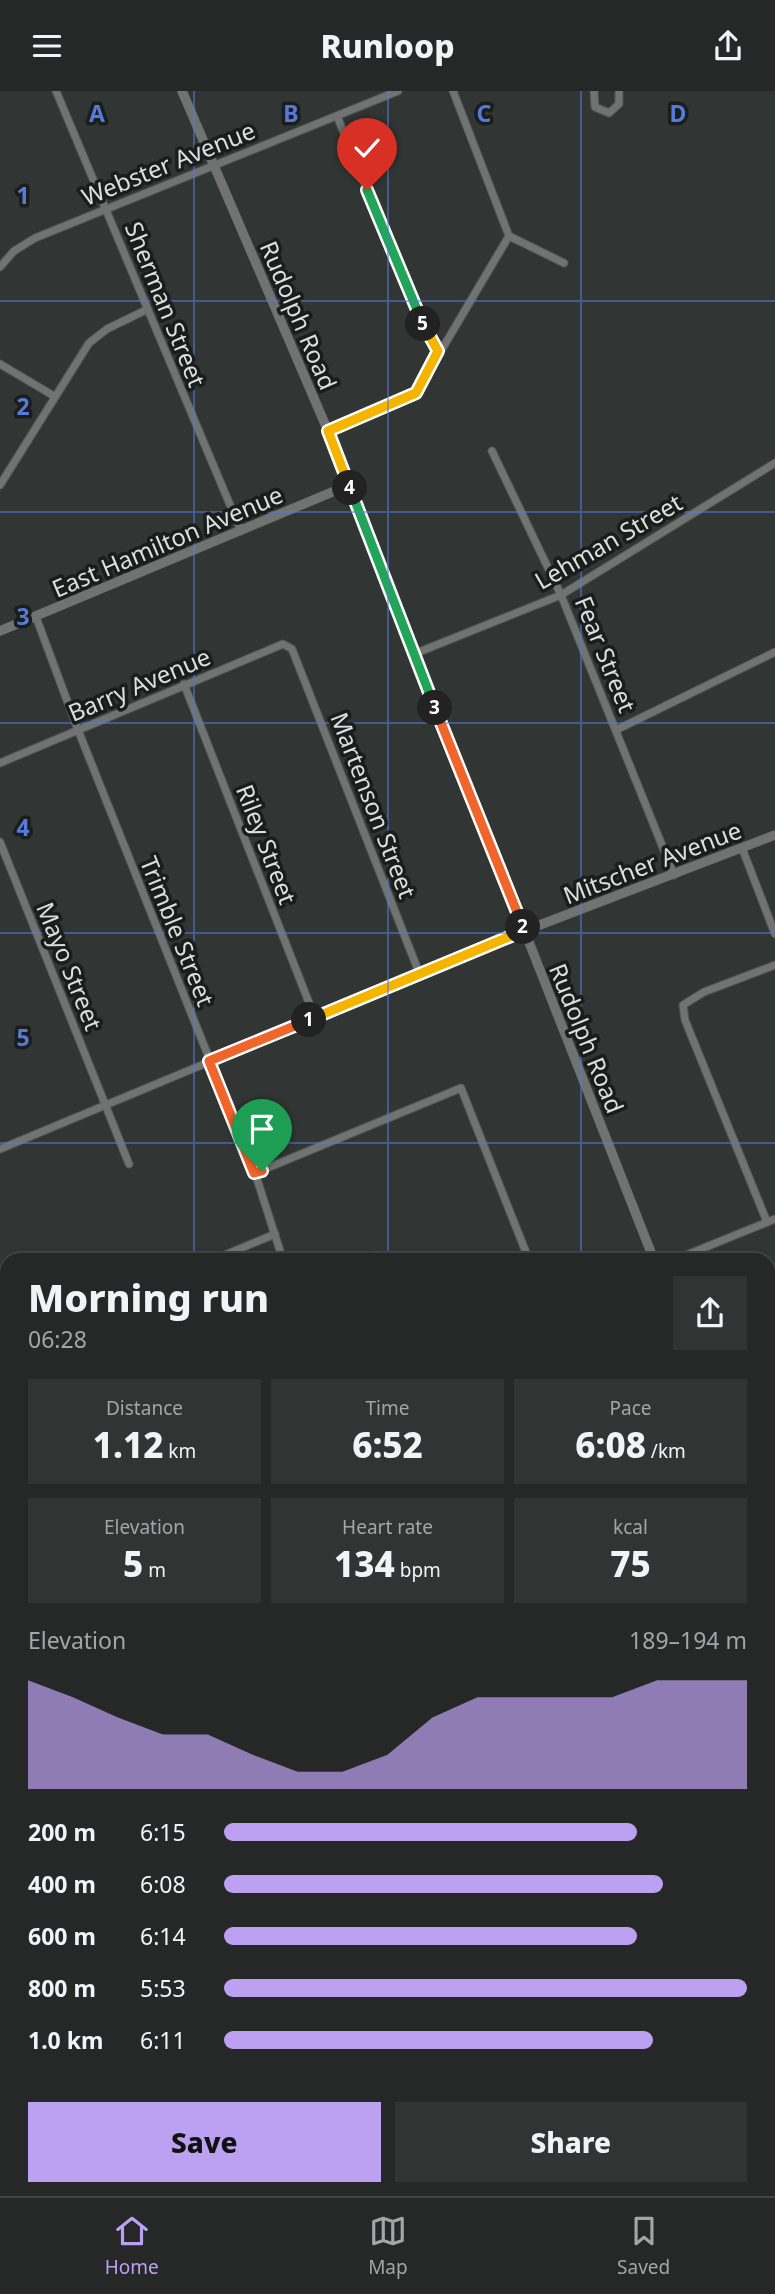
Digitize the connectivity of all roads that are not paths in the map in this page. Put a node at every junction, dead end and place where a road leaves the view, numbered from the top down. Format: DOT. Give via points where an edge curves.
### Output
graph roads {
  1 [pos="56,91"];
  2 [pos="182,91"];
  3 [pos="398,91"];
  4 [pos="453,91"];
  5 [pos="594,91"];
  6 [pos="618,91"];
  7 [pos="337,116"];
  8 [pos="214,165"];
  9 [pos="106,208"];
  10 [pos="509,236"];
  11 [pos="564,263"];
  12 [pos="0,267"];
  13 [pos="146,310"];
  14 [pos="438,351"];
  15 [pos="0,364"];
  16 [pos="54,396"];
  17 [pos="328,431"];
  18 [pos="492,451"];
  19 [pos="775,463"];
  20 [pos="0,485"];
  21 [pos="349,485"];
  22 [pos="241,531"];
  23 [pos="561,595"];
  24 [pos="36,617"];
  25 [pos="0,631"];
  26 [pos="292,649"];
  27 [pos="775,652"];
  28 [pos="414,654"];
  29 [pos="184,684"];
  30 [pos="78,730"];
  31 [pos="616,730"];
  32 [pos="0,763"];
  33 [pos="775,835"];
  34 [pos="0,842"];
  35 [pos="743,848"];
  36 [pos="674,875"];
  37 [pos="524,931"];
  38 [pos="775,934"];
  39 [pos="775,965"];
  40 [pos="419,975"];
  41 [pos="315,1018"];
  42 [pos="209,1061"];
  43 [pos="104,1105"];
  44 [pos="0,1149"];
  45 [pos="129,1164"];
  46 [pos="254,1173"];
  47 [pos="771,1220"];
  48 [pos="275,1234"];
  49 [pos="229,1253"];
  50 [pos="281,1253"];
  51 [pos="526,1253"];
  52 [pos="651,1253"];
  53 [pos="691,1253"];
  1 -- 9 [label="street, Sherman Street"];
  2 -- 8 [label="street, Rudolph Road"];
  3 -- 7 [label="street, Webster Avenue"];
  4 -- 10 [label="street"];
  5 -- 6 [label="street" via="595,107 609,113 619,104"];
  7 -- 8 [label="street, Webster Avenue"];
  7 -- 14 [label="street" via="422,323"];
  8 -- 9 [label="street, Webster Avenue"];
  8 -- 17 [label="street, Rudolph Road"];
  9 -- 12 [label="street, Webster Avenue" via="35,238"];
  9 -- 13 [label="street, Sherman Street"];
  10 -- 11 [label="street"];
  10 -- 14 [label="street"];
  13 -- 16 [label="street" via="89,343"];
  13 -- 22 [label="street, Sherman Street"];
  14 -- 17 [label="street" via="416,393"];
  15 -- 16 [label="street"];
  16 -- 20 [label="street"];
  17 -- 21 [label="street, Rudolph Road"];
  18 -- 23 [label="street, Fear Street"];
  19 -- 23 [label="street, Lehman Street"];
  21 -- 22 [label="street, East Hamilton Avenue"];
  21 -- 28 [label="street, Rudolph Road"];
  22 -- 24 [label="street, East Hamilton Avenue"];
  23 -- 28 [label="street, Lehman Street"];
  23 -- 31 [label="street, Fear Street"];
  24 -- 25 [label="street, East Hamilton Avenue"];
  24 -- 30 [label="street, Trimble Street"];
  26 -- 29 [label="street, Barry Avenue" via="283,644"];
  26 -- 40 [label="street, Martenson Street"];
  27 -- 31 [label="street"];
  28 -- 37 [label="street, Rudolph Road"];
  29 -- 30 [label="street, Barry Avenue"];
  29 -- 41 [label="street, Riley Street"];
  30 -- 32 [label="street, Barry Avenue"];
  30 -- 42 [label="street, Trimble Street"];
  31 -- 36 [label="street, Fear Street"];
  33 -- 35 [label="street, Mitscher Avenue"];
  34 -- 43 [label="street, Mayo Street"];
  35 -- 36 [label="street, Mitscher Avenue"];
  35 -- 38 [label="street"];
  36 -- 37 [label="street, Mitscher Avenue"];
  37 -- 40 [label="street, Mitscher Avenue"];
  37 -- 52 [label="street, Rudolph Road"];
  39 -- 47 [label="street" via="704,992 683,1005 685,1020"];
  40 -- 41 [label="street, Mitscher Avenue"];
  41 -- 42 [label="street, Mitscher Avenue"];
  42 -- 43 [label="street, Mitscher Avenue"];
  42 -- 46 [label="street, Trimble Street"];
  43 -- 44 [label="street, Mitscher Avenue"];
  43 -- 45 [label="street, Mayo Street"];
  46 -- 48 [label="street, Trimble Street"];
  46 -- 51 [label="street" via="461,1088"];
  47 -- 53 [label="street"];
  48 -- 49 [label="street"];
  48 -- 50 [label="street, Trimble Street"];
}
